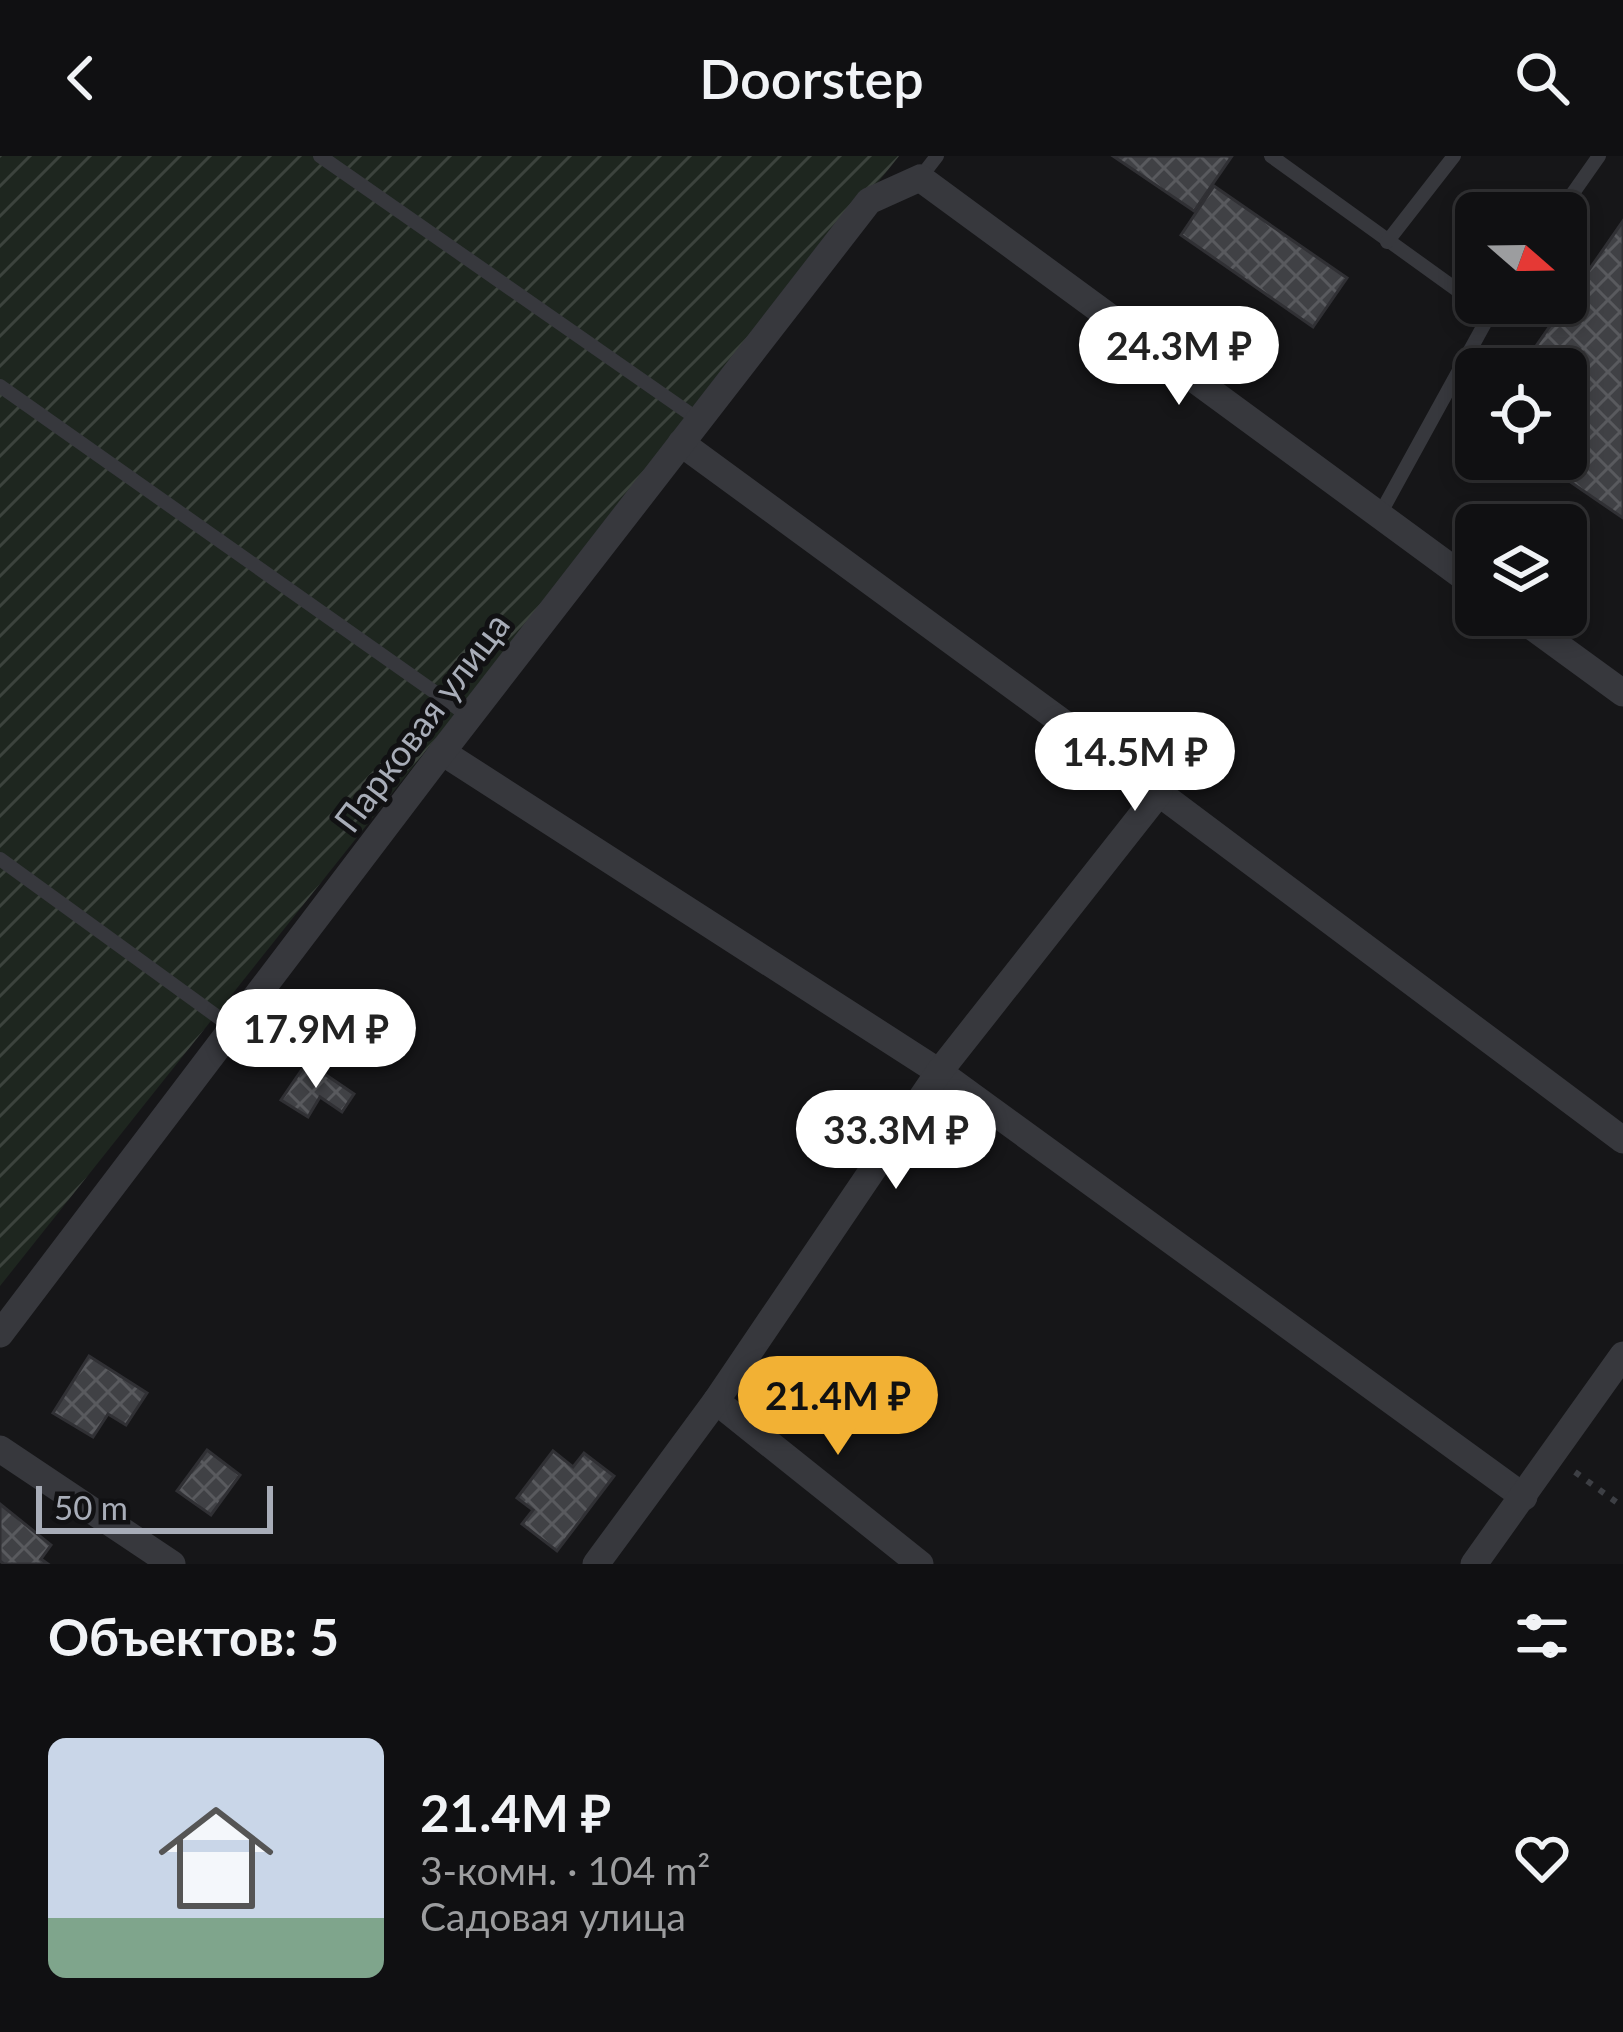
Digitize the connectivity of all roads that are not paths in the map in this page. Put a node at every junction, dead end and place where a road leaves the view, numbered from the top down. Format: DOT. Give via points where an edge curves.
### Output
graph roads {
  1 [pos="320,156"];
  2 [pos="1270,156"];
  3 [pos="1454,156"];
  4 [pos="1599,156"];
  5 [pos="928,163"];
  6 [pos="1574,192"];
  7 [pos="1388,242"];
  8 [pos="1455,285"];
  9 [pos="1483,324"];
  10 [pos="0,386"];
  11 [pos="690,432"];
  12 [pos="1379,516"];
  13 [pos="1455,571"];
  14 [pos="1545,636"];
  15 [pos="1623,692"];
  16 [pos="470,716"];
  17 [pos="442,752"];
  18 [pos="1159,793"];
  19 [pos="0,859"];
  20 [pos="233,1028"];
  21 [pos="939,1072"];
  22 [pos="1623,1140"];
  23 [pos="4,1322"];
  24 [pos="1623,1355"];
  25 [pos="716,1401"];
  26 [pos="0,1450"];
  27 [pos="1524,1497"];
  28 [pos="172,1564"];
  29 [pos="596,1564"];
  30 [pos="920,1564"];
  31 [pos="1474,1564"];
  1 -- 11 [label="lane"];
  2 -- 7 [label="lane"];
  3 -- 7 [label="lane"];
  4 -- 6 [label="lane"];
  5 -- 11 [label="street, Парковая улица" via="869,201"];
  5 -- 12 [label="street"];
  7 -- 8 [label="lane"];
  9 -- 12 [label="lane"];
  10 -- 16 [label="lane"];
  11 -- 16 [label="street, Парковая улица"];
  11 -- 18 [label="street"];
  12 -- 13 [label="street"];
  14 -- 15 [label="street"];
  16 -- 17 [label="street, Парковая улица"];
  17 -- 20 [label="street, Парковая улица"];
  17 -- 21 [label="street"];
  18 -- 21 [label="street"];
  18 -- 22 [label="street"];
  19 -- 20 [label="lane"];
  20 -- 23 [label="street, Парковая улица"];
  21 -- 25 [label="street"];
  21 -- 27 [label="street"];
  24 -- 27 [label="street"];
  25 -- 29 [label="street"];
  25 -- 30 [label="street"];
  26 -- 28 [label="street"];
  27 -- 31 [label="street"];
}
